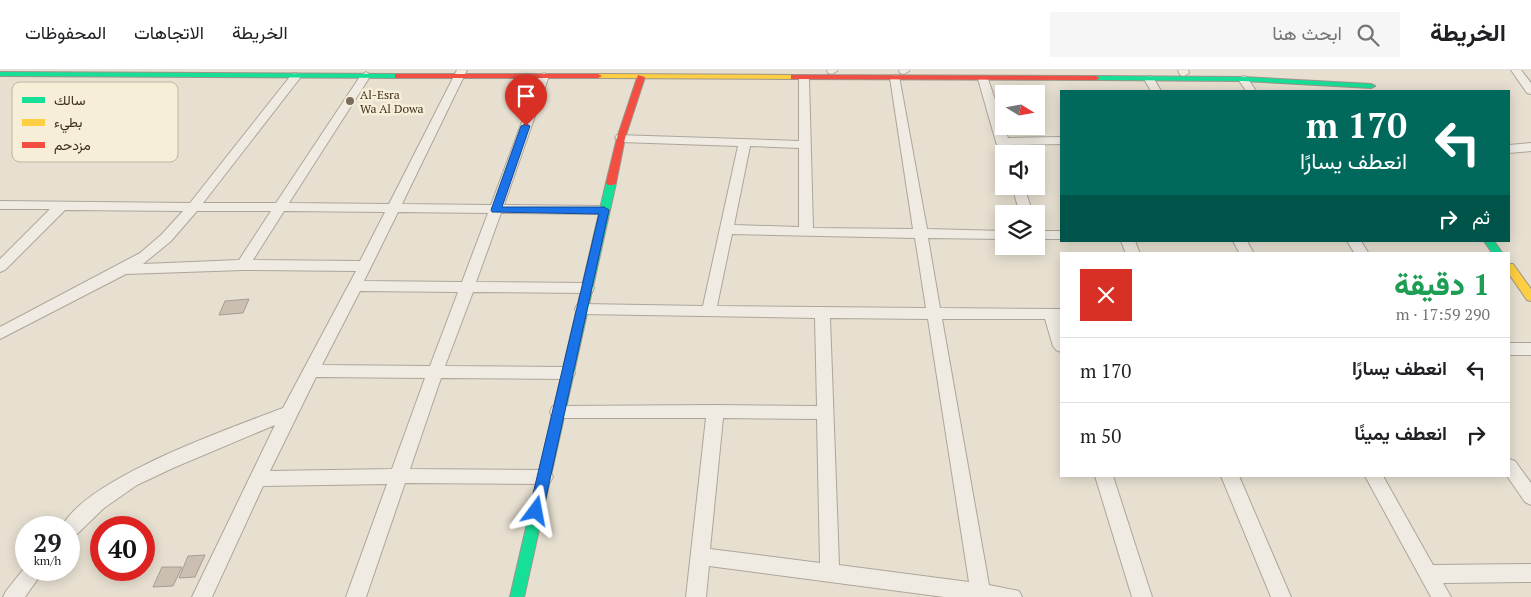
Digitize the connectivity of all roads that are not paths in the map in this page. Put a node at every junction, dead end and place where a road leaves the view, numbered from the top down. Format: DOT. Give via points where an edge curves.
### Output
graph roads {
  1 [pos="766,70"];
  2 [pos="832,70"];
  3 [pos="1516,70"];
  4 [pos="1183,71"];
  5 [pos="461,72"];
  6 [pos="1336,72"];
  7 [pos="325,73"];
  8 [pos="901,73"];
  9 [pos="994,73"];
  10 [pos="0,74"];
  11 [pos="654,74"];
  12 [pos="366,75"];
  13 [pos="1363,75"];
  14 [pos="296,76"];
  15 [pos="544,76"];
  16 [pos="641,77"];
  17 [pos="804,78"];
  18 [pos="983,78"];
  19 [pos="1149,79"];
  20 [pos="1243,80"];
  21 [pos="1373,89"];
  22 [pos="1155,90"];
  23 [pos="1250,90"];
  24 [pos="1531,91"];
  25 [pos="621,138"];
  26 [pos="1060,141"];
  27 [pos="745,142"];
  28 [pos="1002,142"];
  29 [pos="806,145"];
  30 [pos="1003,145"];
  31 [pos="1531,147"];
  32 [pos="1510,149"];
  33 [pos="0,205"];
  34 [pos="61,206"];
  35 [pos="280,207"];
  36 [pos="192,208"];
  37 [pos="393,209"];
  38 [pos="496,210"];
  39 [pos="604,210"];
  40 [pos="725,229"];
  41 [pos="806,232"];
  42 [pos="921,234"];
  43 [pos="995,235"];
  44 [pos="1045,235"];
  45 [pos="1060,235"];
  46 [pos="244,265"];
  47 [pos="364,266"];
  48 [pos="0,267"];
  49 [pos="1510,269"];
  50 [pos="124,270"];
  51 [pos="355,286"];
  52 [pos="468,288"];
  53 [pos="587,288"];
  54 [pos="1531,297"];
  55 [pos="582,309"];
  56 [pos="709,311"];
  57 [pos="822,313"];
  58 [pos="933,313"];
  59 [pos="1056,314"];
  60 [pos="0,334"];
  61 [pos="1060,340"];
  62 [pos="1510,349"];
  63 [pos="1531,349"];
  64 [pos="310,371"];
  65 [pos="435,372"];
  66 [pos="567,373"];
  67 [pos="715,411"];
  68 [pos="558,412"];
  69 [pos="289,413"];
  70 [pos="824,413"];
  71 [pos="1510,467"];
  72 [pos="398,476"];
  73 [pos="544,477"];
  74 [pos="1104,477"];
  75 [pos="1230,477"];
  76 [pos="1375,477"];
  77 [pos="259,479"];
  78 [pos="1531,497"];
  79 [pos="80,516"];
  80 [pos="700,556"];
  81 [pos="830,573"];
  82 [pos="1531,573"];
  83 [pos="1428,574"];
  84 [pos="26,581"];
  85 [pos="980,595"];
  86 [pos="13,597"];
  87 [pos="202,597"];
  88 [pos="356,597"];
  89 [pos="517,597"];
  90 [pos="696,597"];
  91 [pos="1012,597"];
  92 [pos="1142,597"];
  93 [pos="1281,597"];
  94 [pos="1441,597"];
  1 -- 2 [label="street"];
  2 -- 8 [label="street"];
  3 -- 24 [label="street"];
  4 -- 6 [label="street"];
  4 -- 9 [label="street"];
  5 -- 12 [label="street"];
  5 -- 15 [label="street"];
  5 -- 37 [label="street"];
  7 -- 12 [label="street"];
  7 -- 14 [label="street"];
  8 -- 9 [label="street"];
  8 -- 17 [label="street"];
  8 -- 18 [label="street"];
  8 -- 42 [label="street"];
  9 -- 18 [label="street"];
  9 -- 19 [label="street"];
  10 -- 14 [label="street"];
  11 -- 16 [label="street"];
  11 -- 17 [label="street"];
  12 -- 35 [label="street"];
  13 -- 21 [label="street"];
  14 -- 36 [label="street"];
  15 -- 16 [label="street"];
  15 -- 38 [label="street"];
  16 -- 25 [label="street"];
  17 -- 29 [label="street"];
  18 -- 28 [label="street"];
  19 -- 20 [label="street"];
  19 -- 22 [label="street"];
  20 -- 21 [label="street"];
  20 -- 23 [label="street"];
  25 -- 27 [label="street"];
  25 -- 39 [label="street"];
  26 -- 28 [label="street"];
  27 -- 29 [label="street"];
  27 -- 40 [label="street"];
  28 -- 30 [label="street"];
  29 -- 41 [label="street"];
  31 -- 32 [label="street"];
  33 -- 34 [label="street"];
  34 -- 36 [label="street"];
  34 -- 48 [label="street"];
  35 -- 36 [label="street"];
  35 -- 37 [label="street"];
  35 -- 46 [label="street"];
  36 -- 50 [label="street" via="166,238"];
  37 -- 38 [label="street"];
  37 -- 47 [label="street"];
  38 -- 39 [label="street"];
  38 -- 52 [label="street"];
  39 -- 53 [label="street"];
  40 -- 41 [label="street"];
  40 -- 56 [label="street"];
  41 -- 42 [label="street"];
  42 -- 43 [label="street"];
  42 -- 58 [label="street"];
  44 -- 45 [label="street"];
  46 -- 47 [label="street"];
  46 -- 50 [label="street"];
  47 -- 51 [label="street"];
  49 -- 54 [label="street"];
  50 -- 60 [label="street"];
  51 -- 52 [label="street"];
  51 -- 64 [label="street"];
  52 -- 53 [label="street"];
  52 -- 65 [label="street"];
  53 -- 55 [label="street"];
  55 -- 56 [label="street"];
  55 -- 66 [label="street"];
  56 -- 57 [label="street"];
  57 -- 58 [label="street"];
  57 -- 70 [label="street"];
  58 -- 59 [label="street"];
  58 -- 85 [label="street"];
  59 -- 61 [label="street"];
  62 -- 63 [label="street"];
  64 -- 65 [label="street"];
  64 -- 69 [label="street"];
  65 -- 66 [label="street"];
  65 -- 72 [label="street"];
  66 -- 68 [label="street"];
  67 -- 68 [label="street"];
  67 -- 70 [label="street"];
  67 -- 80 [label="street"];
  68 -- 73 [label="street"];
  69 -- 77 [label="street"];
  69 -- 79 [label="street" via="150,469 108,493"];
  70 -- 81 [label="street"];
  71 -- 78 [label="street"];
  72 -- 73 [label="street"];
  72 -- 77 [label="street"];
  72 -- 88 [label="street"];
  73 -- 89 [label="street"];
  74 -- 92 [label="street"];
  75 -- 93 [label="street"];
  76 -- 83 [label="street"];
  77 -- 87 [label="street"];
  80 -- 81 [label="street"];
  80 -- 90 [label="street"];
  81 -- 85 [label="street"];
  82 -- 83 [label="street"];
  83 -- 94 [label="street"];
  84 -- 86 [label="street"];
  85 -- 91 [label="street"];
}
